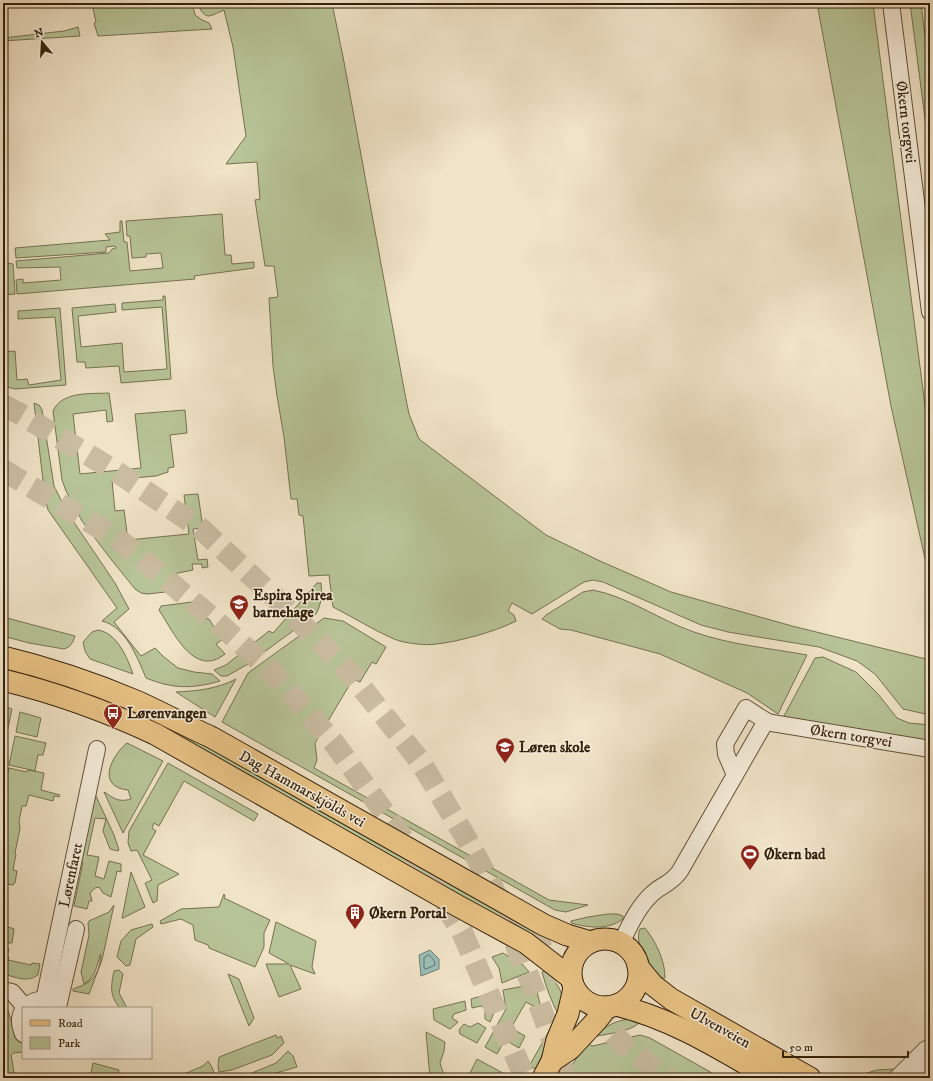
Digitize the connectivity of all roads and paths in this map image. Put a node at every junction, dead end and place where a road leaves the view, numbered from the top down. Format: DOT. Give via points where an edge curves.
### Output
graph roads {
  1 [pos="891,3"];
  2 [pos="930,312"];
  3 [pos="3,657"];
  4 [pos="3,680"];
  5 [pos="769,722"];
  6 [pos="930,749"];
  7 [pos="97,750"];
  8 [pos="735,775"];
  9 [pos="76,929"];
  10 [pos="591,942"];
  11 [pos="620,943"];
  12 [pos="638,967"];
  13 [pos="572,983"];
  14 [pos="3,990"];
  15 [pos="54,1005"];
  16 [pos="612,1006"];
  17 [pos="23,1007"];
  18 [pos="25,1007"];
  19 [pos="22,1014"];
  20 [pos="22,1032"];
  21 [pos="928,1045"];
  22 [pos="547,1070"];
  23 [pos="770,1078"];
  24 [pos="810,1078"];
  25 [pos="897,1078"];
  26 [pos="917,1078"];
  1 -- 2 [label="street, Økern torgvei"];
  3 -- 10 [label="main road, Dag Hammarskjölds vei" via="87,682 165,715 210,737 544,925"];
  4 -- 13 [label="main road, Dag Hammarskjölds vei" via="82,703 155,734 508,932 546,957"];
  5 -- 6 [label="street, Økern torgvei"];
  5 -- 8 [label="street"];
  5 -- 8 [label="street, Økern torgvei" via="746,708 727,738 725,749"];
  7 -- 15 [label="street, Lørenfaret"];
  8 -- 11 [label="street" via="680,872 647,899"];
  9 -- 15 [label="street"];
  10 -- 11 [label="main road" via="601,939"];
  10 -- 13 [label="main road" via="584,946 573,961"];
  11 -- 12 [label="main road" via="632,953"];
  12 -- 16 [label="main road" via="636,986 631,994 625,1001"];
  12 -- 24 [label="main road, Ulvenveien" via="653,985 675,1002"];
  13 -- 16 [label="main road" via="588,1003"];
  13 -- 22 [label="main road" via="568,1014"];
  14 -- 17 [label="street" via="12,992"];
  15 -- 18 [label="street" via="37,1000"];
  16 -- 22 [label="main road"];
  16 -- 23 [label="main road, Ulvenveien" via="634,1009 666,1021"];
  19 -- 20 [label="street"];
  21 -- 25 [label="street"];
  21 -- 26 [label="street"];
}
